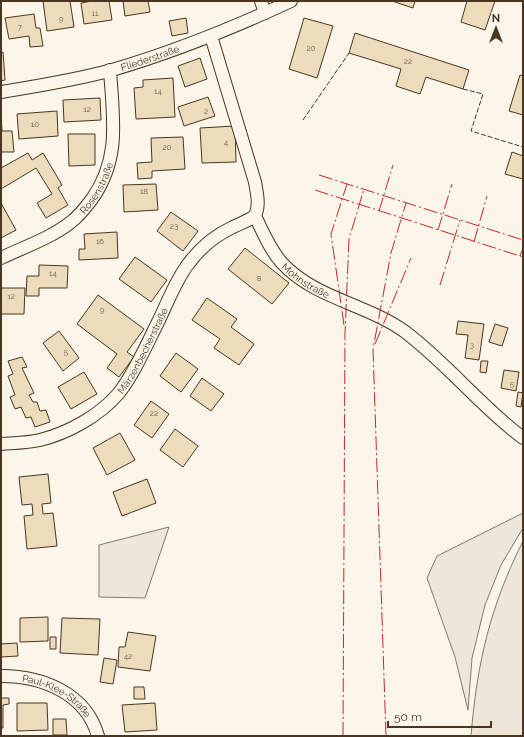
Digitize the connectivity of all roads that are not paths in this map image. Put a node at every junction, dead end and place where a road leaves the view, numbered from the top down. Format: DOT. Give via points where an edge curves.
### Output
graph roads {
  1 [pos="262,1"];
  2 [pos="291,1"];
  3 [pos="264,13"];
  4 [pos="211,36"];
  5 [pos="110,70"];
  6 [pos="1,92"];
  7 [pos="255,216"];
  8 [pos="1,258"];
  9 [pos="523,438"];
  10 [pos="1,444"];
  11 [pos="1,676"];
  12 [pos="98,736"];
  1 -- 3 [label="street"];
  2 -- 3 [label="street, Fliederstraße"];
  3 -- 4 [label="street, Fliederstraße"];
  4 -- 5 [label="street, Fliederstraße"];
  4 -- 7 [label="street" via="254,177 258,204"];
  5 -- 6 [label="street, Fliederstraße"];
  5 -- 8 [label="street, Rosenstraße" via="113,143 111,158 98,190 72,221 55,233"];
  7 -- 9 [label="street, Mohnstraße" via="273,251 293,273 305,282 402,330 431,352 473,395"];
  7 -- 10 [label="street, Märzenbecherstraße" via="221,233 189,263 129,377 118,394 104,408 82,423 41,440"];
  11 -- 12 [label="street, Paul-Klee-Straße" via="40,680 61,689 78,703 89,717"];
}
